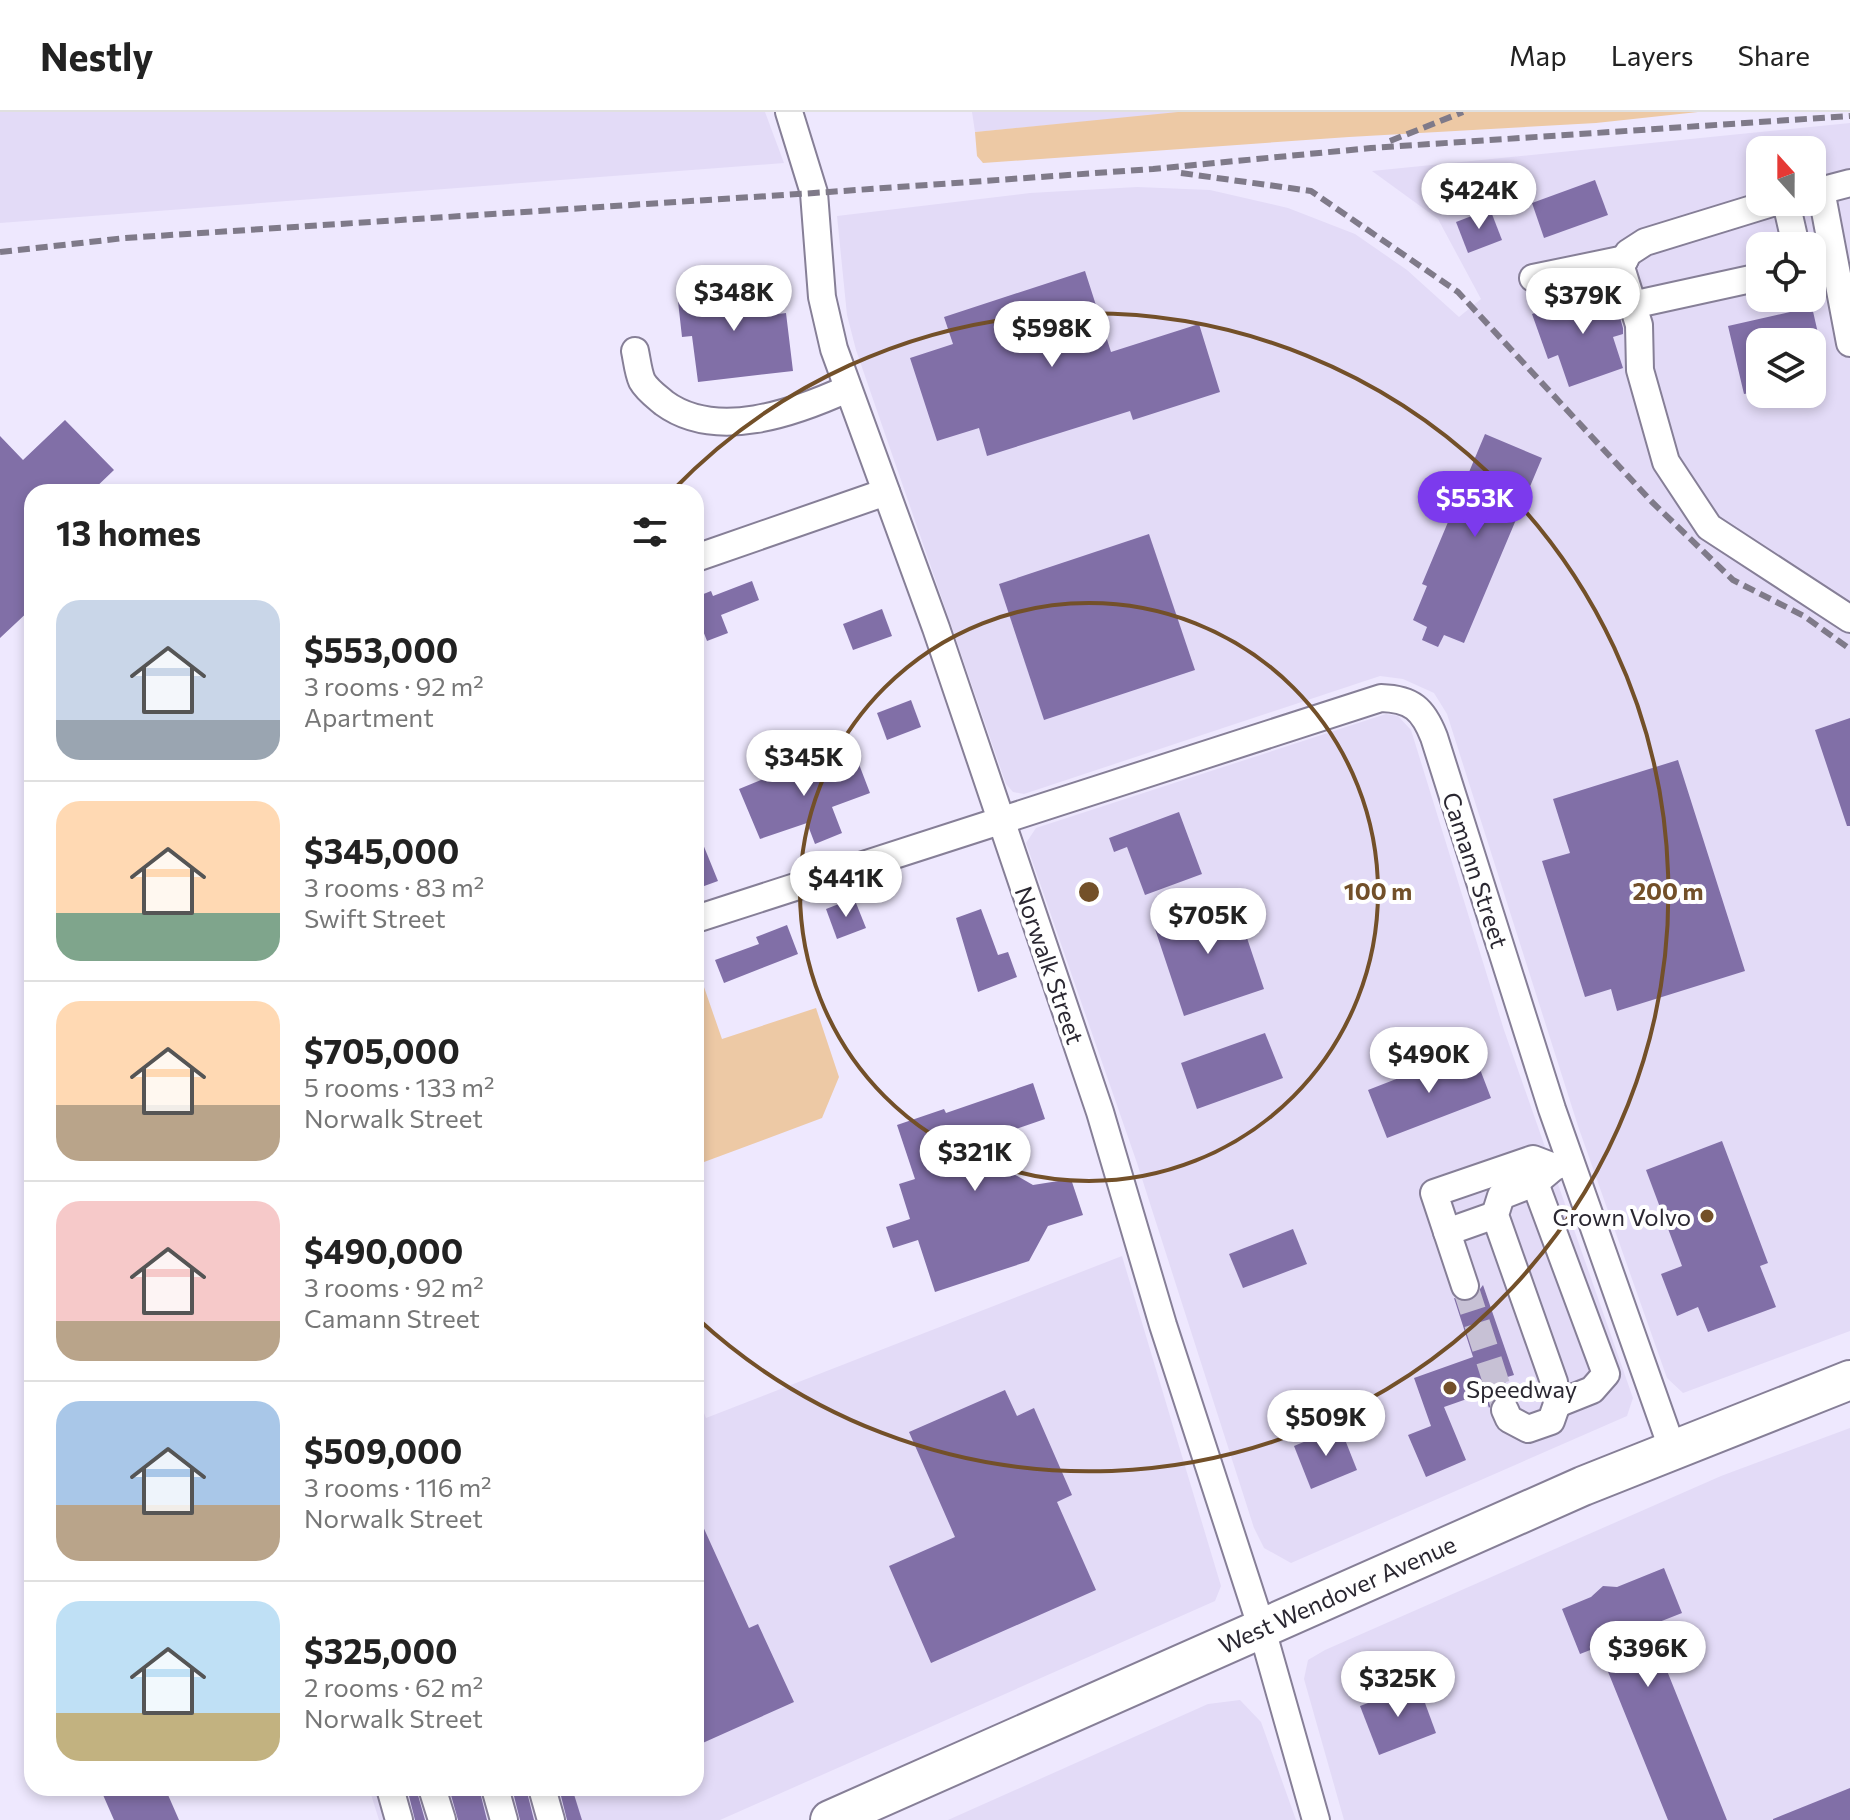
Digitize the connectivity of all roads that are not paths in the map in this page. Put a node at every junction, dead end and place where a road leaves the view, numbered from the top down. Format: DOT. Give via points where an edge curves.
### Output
graph roads {
  1 [pos="789,112"];
  2 [pos="1850,183"];
  3 [pos="1826,189"];
  4 [pos="1746,211"];
  5 [pos="1822,216"];
  6 [pos="1625,259"];
  7 [pos="1533,278"];
  8 [pos="1746,280"];
  9 [pos="1632,305"];
  10 [pos="1850,343"];
  11 [pos="635,351"];
  12 [pos="847,389"];
  13 [pos="886,492"];
  14 [pos="704,555"];
  15 [pos="1850,619"];
  16 [pos="1001,819"];
  17 [pos="704,916"];
  18 [pos="1553,1171"];
  19 [pos="1495,1215"];
  20 [pos="1447,1232"];
  21 [pos="1465,1286"];
  22 [pos="1850,1380"];
  23 [pos="1557,1404"];
  24 [pos="1505,1410"];
  25 [pos="1672,1448"];
  26 [pos="1261,1626"];
  27 [pos="392,1796"];
  28 [pos="434,1796"];
  29 [pos="497,1796"];
  30 [pos="544,1796"];
  31 [pos="399,1820"];
  32 [pos="442,1820"];
  33 [pos="504,1820"];
  34 [pos="551,1820"];
  35 [pos="830,1820"];
  36 [pos="1316,1820"];
  1 -- 12 [label="street, Norwalk Street" via="814,193 822,297"];
  2 -- 3 [label="street"];
  4 -- 6 [label="street" via="1645,242"];
  5 -- 10 [label="street"];
  6 -- 7 [label="street"];
  6 -- 9 [label="street" via="1621,267"];
  8 -- 9 [label="street"];
  9 -- 15 [label="street" via="1639,325 1640,370 1666,462 1709,527"];
  11 -- 12 [label="street" via="642,381 651,392 683,416 707,421 730,422 795,409"];
  12 -- 13 [label="street, Norwalk Street"];
  13 -- 14 [label="street"];
  13 -- 16 [label="street, Norwalk Street"];
  16 -- 17 [label="street"];
  16 -- 18 [label="street, Camann Street" via="1381,698 1419,707 1434,737"];
  16 -- 26 [label="street, Norwalk Street" via="1100,1112"];
  18 -- 19 [label="street" via="1501,1196"];
  18 -- 20 [label="street" via="1533,1159 1434,1193"];
  18 -- 23 [label="street" via="1606,1374 1592,1390"];
  18 -- 25 [label="street, Camann Street"];
  19 -- 20 [label="street"];
  19 -- 23 [label="street" via="1554,1382"];
  20 -- 21 [label="street"];
  22 -- 25 [label="highway, West Wendover Avenue"];
  23 -- 24 [label="street" via="1551,1421 1528,1429 1509,1419"];
  25 -- 26 [label="highway, West Wendover Avenue"];
  26 -- 35 [label="highway, West Wendover Avenue"];
  26 -- 36 [label="street, Norwalk Street"];
  27 -- 31 [label="street"];
  28 -- 32 [label="street"];
  29 -- 33 [label="street"];
  30 -- 34 [label="street"];
}
